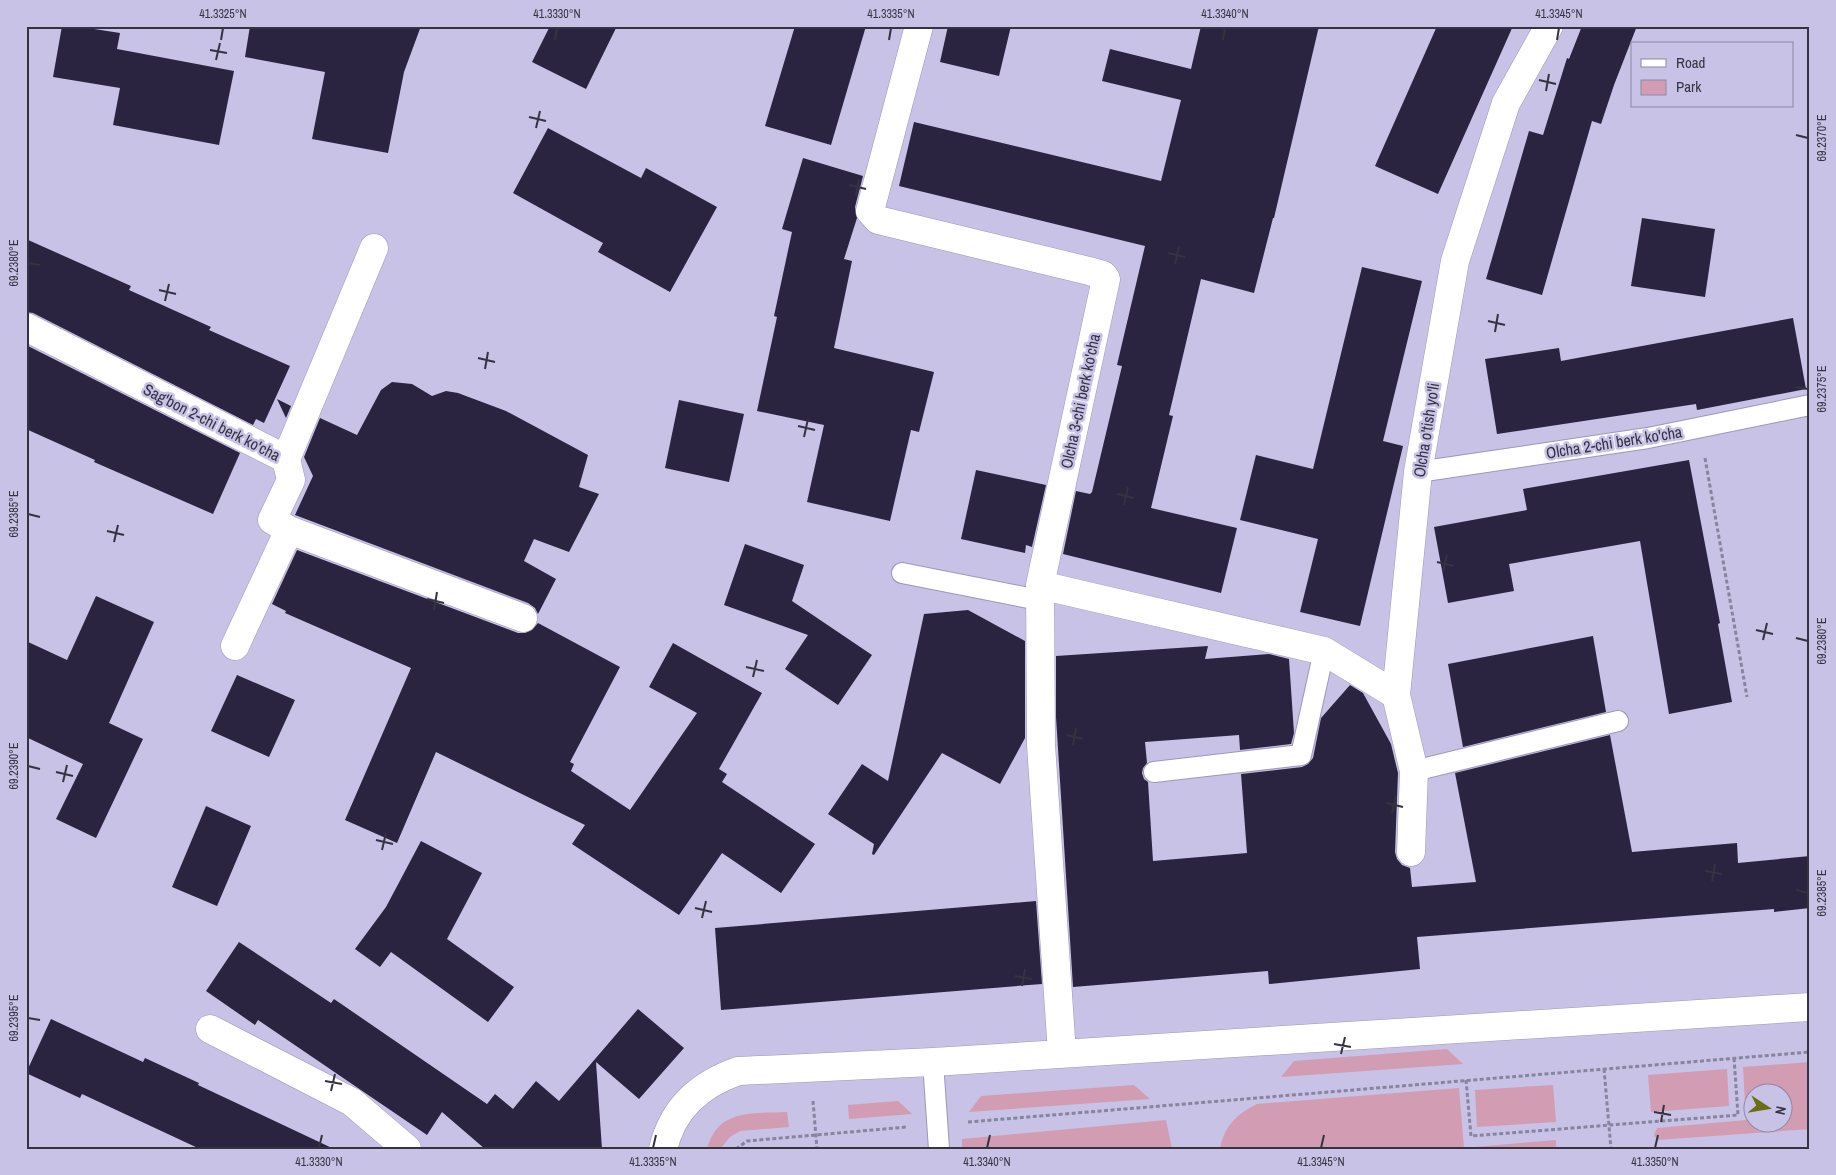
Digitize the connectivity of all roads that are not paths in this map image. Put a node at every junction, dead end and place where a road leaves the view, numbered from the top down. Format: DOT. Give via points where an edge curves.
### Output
graph roads {
  1 [pos="919,26"];
  2 [pos="1549,26"];
  3 [pos="374,248"];
  4 [pos="26,327"];
  5 [pos="1810,405"];
  6 [pos="286,459"];
  7 [pos="1418,472"];
  8 [pos="289,530"];
  9 [pos="902,573"];
  10 [pos="1040,593"];
  11 [pos="523,618"];
  12 [pos="235,646"];
  13 [pos="1324,651"];
  14 [pos="1396,695"];
  15 [pos="1618,720"];
  16 [pos="1414,771"];
  17 [pos="1154,772"];
  18 [pos="1412,852"];
  19 [pos="1810,1007"];
  20 [pos="210,1029"];
  21 [pos="1062,1053"];
  22 [pos="933,1062"];
  23 [pos="407,1149"];
  24 [pos="663,1149"];
  25 [pos="939,1149"];
  1 -- 10 [label="street, Olcha 3-chi berk ko'cha" via="870,211 878,220 1089,271 1106,279"];
  2 -- 7 [label="street, Olcha o'tish yo'li" via="1506,102 1455,261"];
  3 -- 6 [label="street"];
  4 -- 6 [label="street, Sag'bon 2-chi berk ko'cha"];
  5 -- 7 [label="lane, Olcha 2-chi berk ko'cha" via="1648,438"];
  6 -- 8 [label="street, Sag'bon 2-chi berk ko'cha" via="291,480 272,520"];
  7 -- 14 [label="street, Olcha o'tish yo'li"];
  8 -- 11 [label="street, Sag'bon 2-chi berk ko'cha"];
  8 -- 12 [label="street"];
  9 -- 10 [label="lane"];
  10 -- 13 [label="street"];
  10 -- 21 [label="street" via="1041,745"];
  13 -- 14 [label="street"];
  13 -- 17 [label="lane" via="1301,755"];
  14 -- 16 [label="street, Olcha o'tish yo'li"];
  15 -- 16 [label="lane"];
  16 -- 18 [label="street, Olcha o'tish yo'li"];
  19 -- 21 [label="street"];
  20 -- 23 [label="street" via="352,1102"];
  21 -- 22 [label="street"];
  22 -- 24 [label="street" via="738,1071 704,1087 681,1109 667,1133"];
  22 -- 25 [label="lane"];
}
